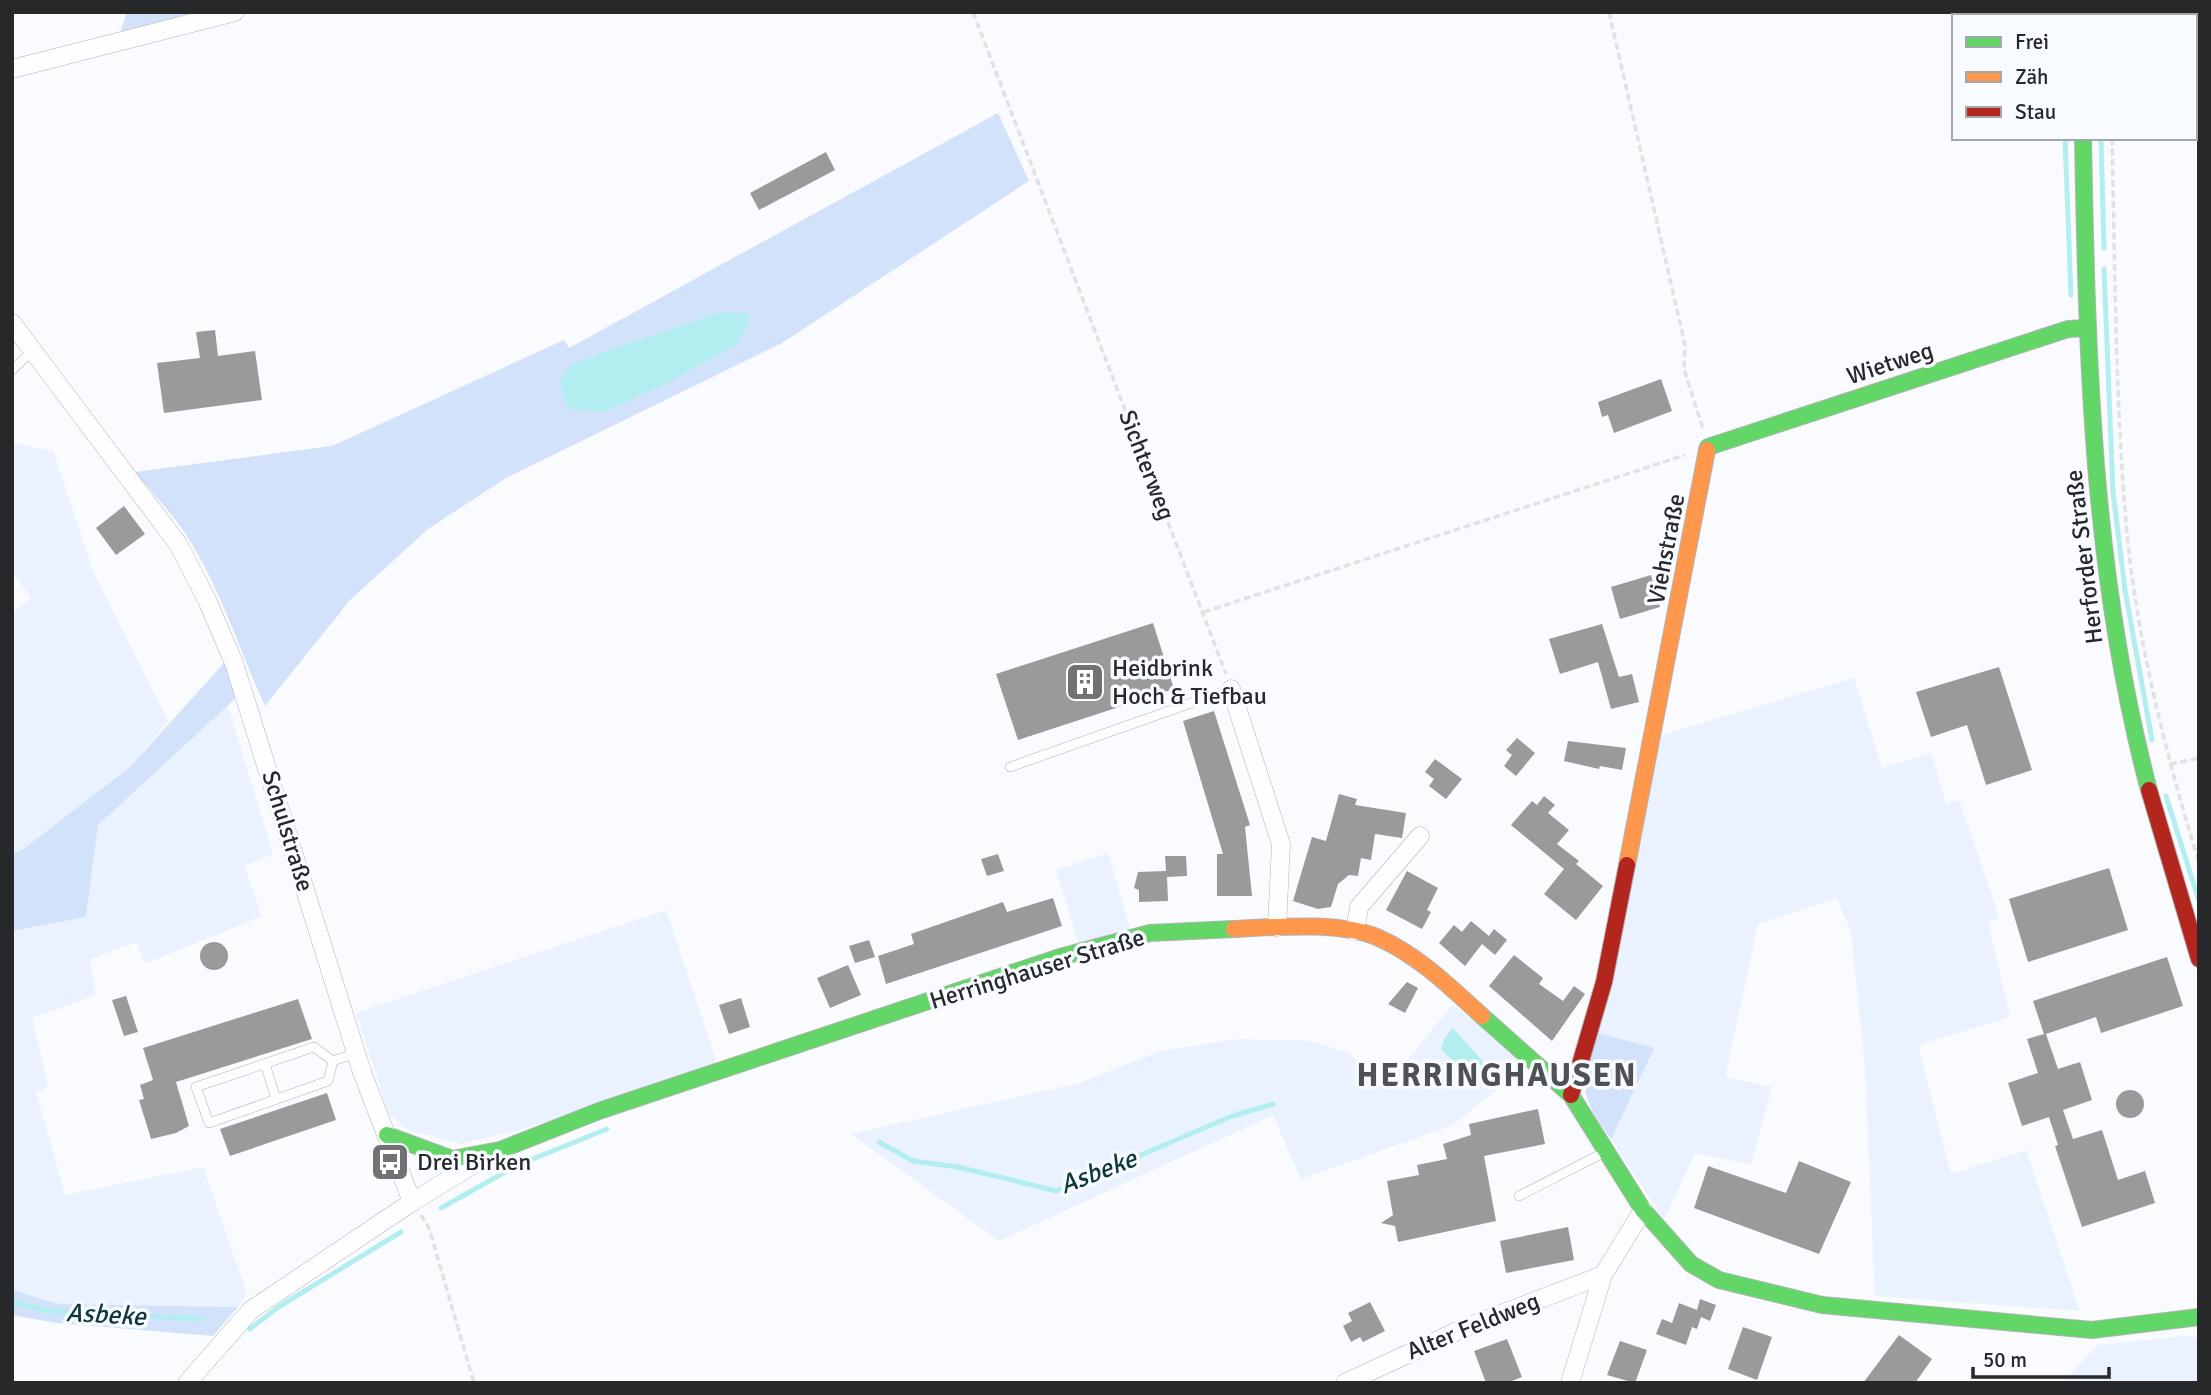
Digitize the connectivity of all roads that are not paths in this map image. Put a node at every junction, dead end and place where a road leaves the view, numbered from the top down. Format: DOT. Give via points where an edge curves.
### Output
graph roads {
  1 [pos="235,12"];
  2 [pos="12,69"];
  3 [pos="2083,140"];
  4 [pos="12,323"];
  5 [pos="2088,328"];
  6 [pos="32,351"];
  7 [pos="12,370"];
  8 [pos="1708,447"];
  9 [pos="1231,689"];
  10 [pos="1010,766"];
  11 [pos="1420,836"];
  12 [pos="1276,927"];
  13 [pos="1355,931"];
  14 [pos="2199,959"];
  15 [pos="356,1053"];
  16 [pos="333,1061"];
  17 [pos="265,1064"];
  18 [pos="1572,1095"];
  19 [pos="276,1099"];
  20 [pos="387,1135"];
  21 [pos="500,1150"];
  22 [pos="1607,1151"];
  23 [pos="1519,1196"];
  24 [pos="412,1202"];
  25 [pos="1643,1210"];
  26 [pos="1603,1275"];
  27 [pos="2199,1317"];
  28 [pos="187,1383"];
  29 [pos="1345,1383"];
  30 [pos="1570,1383"];
  1 -- 2 [label="street"];
  3 -- 5 [label="street, Herforder Straße"];
  4 -- 6 [label="street, Schulstraße"];
  5 -- 8 [label="street, Wietweg" via="2056,333"];
  5 -- 14 [label="street, Herforder Straße" via="2098,513 2111,615 2138,749"];
  6 -- 7 [label="lane"];
  6 -- 15 [label="street, Schulstraße" via="178,544 207,600 234,663"];
  8 -- 18 [label="street, Viehstraße" via="1604,982"];
  9 -- 10 [label="lane"];
  9 -- 12 [label="street" via="1280,844"];
  11 -- 13 [label="street" via="1359,907"];
  12 -- 13 [label="street, Herringhauser Straße"];
  12 -- 21 [label="street, Herringhauser Straße" via="1150,933 1072,954 599,1111"];
  13 -- 18 [label="street, Herringhauser Straße" via="1378,938 1424,964"];
  15 -- 16 [label="lane"];
  15 -- 20 [label="street, Schulstraße"];
  16 -- 17 [label="lane" via="314,1047"];
  16 -- 19 [label="lane" via="328,1081"];
  17 -- 19 [label="lane"];
  17 -- 19 [label="lane" via="197,1087 209,1123"];
  18 -- 22 [label="street, Herringhauser Straße"];
  20 -- 21 [label="street, Herringhauser Straße" via="452,1159"];
  20 -- 24 [label="street, Schulstraße"];
  21 -- 24 [label="street, Herringhauser Straße"];
  22 -- 23 [label="lane"];
  22 -- 25 [label="street, Herringhauser Straße"];
  24 -- 28 [label="street, Herringhauser Straße" via="251,1310"];
  25 -- 26 [label="street"];
  25 -- 27 [label="street, Herringhauser Straße" via="1691,1264 1719,1280 1822,1305 2092,1330"];
  26 -- 29 [label="street, Alter Feldweg" via="1462,1329"];
  26 -- 30 [label="street"];
}
